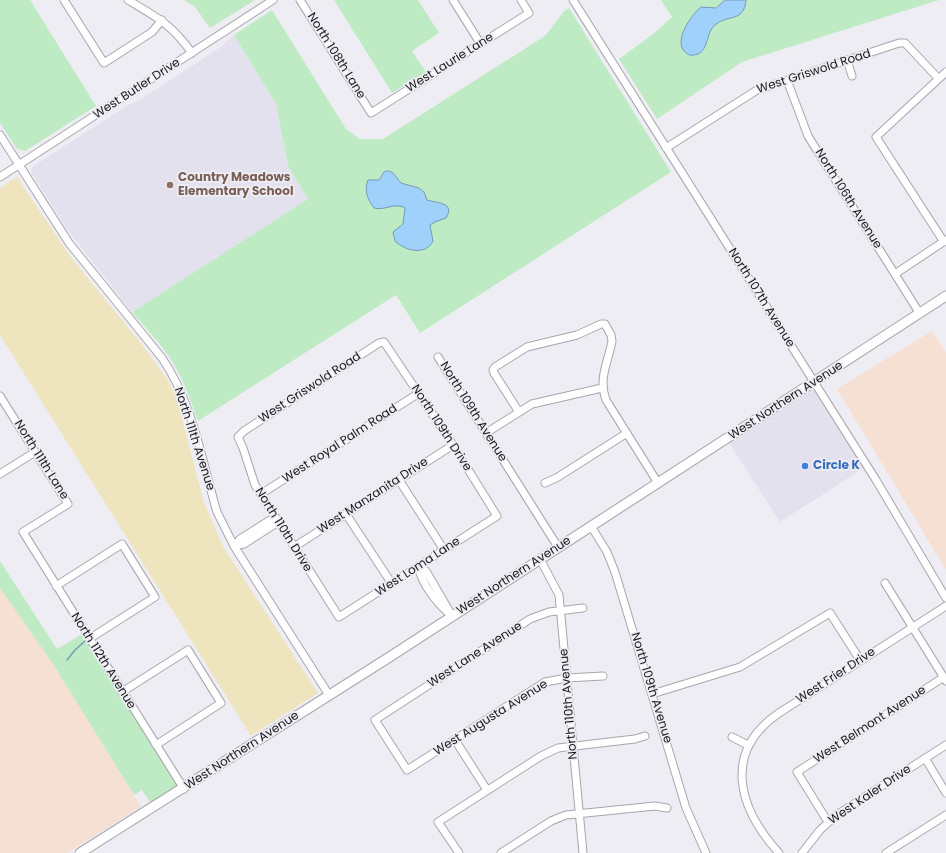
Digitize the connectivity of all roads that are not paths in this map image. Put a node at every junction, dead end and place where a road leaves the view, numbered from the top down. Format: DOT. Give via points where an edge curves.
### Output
graph roads {
  1 [pos="64,0"];
  2 [pos="128,0"];
  3 [pos="273,0"];
  4 [pos="300,0"];
  5 [pos="453,0"];
  6 [pos="521,0"];
  7 [pos="573,0"];
  8 [pos="162,20"];
  9 [pos="480,43"];
  10 [pos="192,53"];
  11 [pos="847,60"];
  12 [pos="946,72"];
  13 [pos="852,76"];
  14 [pos="938,78"];
  15 [pos="786,80"];
  16 [pos="371,112"];
  17 [pos="0,135"];
  18 [pos="666,148"];
  19 [pos="19,165"];
  20 [pos="0,177"];
  21 [pos="945,241"];
  22 [pos="895,274"];
  23 [pos="946,296"];
  24 [pos="920,314"];
  25 [pos="384,342"];
  26 [pos="438,357"];
  27 [pos="815,382"];
  28 [pos="602,388"];
  29 [pos="419,393"];
  30 [pos="1,398"];
  31 [pos="519,412"];
  32 [pos="486,433"];
  33 [pos="627,433"];
  34 [pos="238,437"];
  35 [pos="453,445"];
  36 [pos="35,452"];
  37 [pos="0,474"];
  38 [pos="399,480"];
  39 [pos="545,483"];
  40 [pos="658,483"];
  41 [pos="261,494"];
  42 [pos="346,514"];
  43 [pos="497,516"];
  44 [pos="276,520"];
  45 [pos="591,526"];
  46 [pos="23,532"];
  47 [pos="234,546"];
  48 [pos="558,547"];
  49 [pos="294,548"];
  50 [pos="444,550"];
  51 [pos="540,558"];
  52 [pos="418,566"];
  53 [pos="885,583"];
  54 [pos="392,584"];
  55 [pos="56,586"];
  56 [pos="946,598"];
  57 [pos="946,606"];
  58 [pos="583,608"];
  59 [pos="561,610"];
  60 [pos="452,616"];
  61 [pos="339,617"];
  62 [pos="913,627"];
  63 [pos="89,639"];
  64 [pos="860,660"];
  65 [pos="603,676"];
  66 [pos="567,678"];
  67 [pos="945,679"];
  68 [pos="122,692"];
  69 [pos="652,694"];
  70 [pos="330,695"];
  71 [pos="645,736"];
  72 [pos="732,737"];
  73 [pos="455,740"];
  74 [pos="748,744"];
  75 [pos="156,745"];
  76 [pos="946,745"];
  77 [pos="573,746"];
  78 [pos="925,758"];
  79 [pos="407,770"];
  80 [pos="184,789"];
  81 [pos="487,790"];
  82 [pos="946,793"];
  83 [pos="667,808"];
  84 [pos="579,813"];
  85 [pos="946,815"];
  86 [pos="828,822"];
  87 [pos="80,853"];
  88 [pos="459,853"];
  89 [pos="501,853"];
  90 [pos="583,853"];
  91 [pos="706,853"];
  92 [pos="779,853"];
  93 [pos="802,853"];
  94 [pos="886,853"];
  1 -- 8 [label="street" via="104,63 152,32"];
  2 -- 8 [label="street"];
  3 -- 10 [label="street, West Butler Drive"];
  4 -- 16 [label="street, North 108th Lane"];
  5 -- 9 [label="street"];
  6 -- 9 [label="street, West Laurie Lane" via="529,13"];
  7 -- 18 [label="street, North 107th Avenue"];
  8 -- 10 [label="street" via="180,36"];
  9 -- 16 [label="street, West Laurie Lane"];
  10 -- 19 [label="street, West Butler Drive"];
  11 -- 13 [label="street"];
  11 -- 14 [label="street, West Griswold Road" via="905,43"];
  11 -- 15 [label="street, West Griswold Road"];
  12 -- 14 [label="street"];
  14 -- 21 [label="street" via="876,137"];
  15 -- 18 [label="street, West Griswold Road" via="745,96"];
  15 -- 22 [label="street, North 106th Avenue" via="808,136"];
  17 -- 19 [label="street, North 111th Avenue"];
  18 -- 27 [label="street, North 107th Avenue"];
  19 -- 20 [label="street, West Butler Drive"];
  19 -- 47 [label="street, North 111th Avenue" via="79,257 171,372 185,401 217,512"];
  21 -- 22 [label="street"];
  22 -- 24 [label="street, North 106th Avenue"];
  23 -- 24 [label="main road, West Northern Avenue"];
  24 -- 27 [label="main road, West Northern Avenue"];
  25 -- 29 [label="street, North 109th Drive"];
  25 -- 34 [label="street, West Griswold Road" via="257,422"];
  26 -- 32 [label="street, North 109th Avenue"];
  27 -- 40 [label="main road, West Northern Avenue"];
  27 -- 56 [label="street, North 107th Avenue"];
  28 -- 31 [label="street" via="543,400"];
  28 -- 31 [label="street" via="612,341 605,324 577,335 527,347 493,370"];
  28 -- 33 [label="street" via="606,400"];
  29 -- 35 [label="street, North 109th Drive"];
  29 -- 41 [label="street, West Royal Palm Road"];
  30 -- 36 [label="street, North 111th Lane"];
  31 -- 32 [label="street"];
  32 -- 48 [label="street, North 109th Avenue"];
  33 -- 39 [label="street"];
  33 -- 40 [label="street"];
  34 -- 41 [label="street, North 110th Drive" via="255,485"];
  35 -- 38 [label="street, West Manzanita Drive"];
  35 -- 43 [label="street, North 109th Drive"];
  36 -- 37 [label="street"];
  36 -- 46 [label="street, North 111th Lane" via="68,504"];
  38 -- 42 [label="street, West Manzanita Drive"];
  38 -- 50 [label="street"];
  40 -- 45 [label="main road, West Northern Avenue"];
  41 -- 44 [label="street, North 110th Drive"];
  42 -- 49 [label="street, West Manzanita Drive"];
  42 -- 54 [label="street"];
  43 -- 50 [label="street, West Loma Lane"];
  44 -- 47 [label="street" via="244,544"];
  44 -- 49 [label="street, North 110th Drive"];
  45 -- 48 [label="main road, West Northern Avenue"];
  45 -- 69 [label="street, North 109th Avenue" via="614,568"];
  46 -- 55 [label="street, North 112th Avenue"];
  47 -- 70 [label="street, North 111th Avenue"];
  48 -- 51 [label="main road, West Northern Avenue"];
  49 -- 61 [label="street, North 110th Drive"];
  50 -- 52 [label="street, West Loma Lane"];
  51 -- 59 [label="street, North 110th Avenue" via="556,587"];
  51 -- 60 [label="main road, West Northern Avenue"];
  52 -- 54 [label="street, West Loma Lane"];
  52 -- 60 [label="street" via="426,571"];
  53 -- 62 [label="street"];
  54 -- 61 [label="street, West Loma Lane"];
  55 -- 63 [label="street, North 112th Avenue"];
  55 -- 63 [label="street" via="122,544 155,597"];
  57 -- 62 [label="street, West Frier Drive"];
  58 -- 59 [label="street, West Lane Avenue"];
  59 -- 66 [label="street, North 110th Avenue"];
  59 -- 79 [label="street, West Lane Avenue" via="530,619 375,720"];
  60 -- 70 [label="main road, West Northern Avenue"];
  62 -- 64 [label="street, West Frier Drive"];
  62 -- 67 [label="street"];
  63 -- 68 [label="street, North 112th Avenue"];
  64 -- 69 [label="street" via="830,612 740,668"];
  64 -- 74 [label="street, West Frier Drive" via="769,719"];
  65 -- 66 [label="street, West Augusta Avenue"];
  66 -- 73 [label="street, West Augusta Avenue" via="539,685"];
  66 -- 77 [label="street, North 110th Avenue"];
  67 -- 86 [label="street, West Belmont Avenue" via="796,772"];
  68 -- 75 [label="street, North 112th Avenue"];
  68 -- 75 [label="street" via="188,650 221,703"];
  69 -- 91 [label="street, North 109th Avenue" via="686,808"];
  70 -- 80 [label="main road, West Northern Avenue"];
  71 -- 77 [label="street"];
  72 -- 74 [label="street"];
  73 -- 79 [label="street, West Augusta Avenue"];
  73 -- 81 [label="street"];
  74 -- 92 [label="street" via="741,775 744,796 756,822"];
  75 -- 80 [label="street, North 112th Avenue"];
  76 -- 78 [label="street, West Kaler Drive"];
  77 -- 81 [label="street" via="547,752"];
  77 -- 84 [label="street, North 110th Avenue"];
  78 -- 82 [label="street"];
  78 -- 86 [label="street, West Kaler Drive"];
  80 -- 87 [label="main road, West Northern Avenue"];
  81 -- 88 [label="street" via="438,822"];
  83 -- 84 [label="street" via="655,806"];
  84 -- 89 [label="street" via="551,821"];
  84 -- 90 [label="street, North 110th Avenue"];
  85 -- 94 [label="street"];
  86 -- 93 [label="street, West Kaler Drive"];
}
